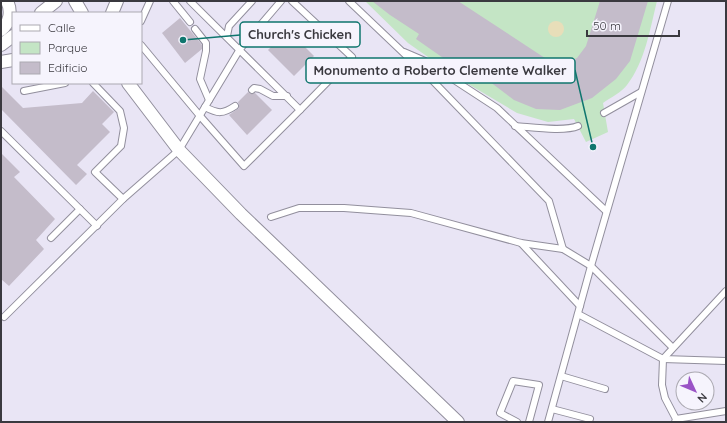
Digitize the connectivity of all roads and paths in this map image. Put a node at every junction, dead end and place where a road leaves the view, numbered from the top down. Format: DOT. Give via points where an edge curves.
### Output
graph roads {
  1 [pos="8,1"];
  2 [pos="56,1"];
  3 [pos="75,1"];
  4 [pos="117,1"];
  5 [pos="150,1"];
  6 [pos="173,1"];
  7 [pos="190,1"];
  8 [pos="252,1"];
  9 [pos="281,1"];
  10 [pos="292,1"];
  11 [pos="349,1"];
  12 [pos="668,1"];
  13 [pos="42,12"];
  14 [pos="81,12"];
  15 [pos="112,12"];
  16 [pos="142,19"];
  17 [pos="190,22"];
  18 [pos="195,29"];
  19 [pos="1,30"];
  20 [pos="227,36"];
  21 [pos="12,37"];
  22 [pos="1,45"];
  23 [pos="142,46"];
  24 [pos="240,49"];
  25 [pos="401,50"];
  26 [pos="12,60"];
  27 [pos="1,62"];
  28 [pos="60,84"];
  29 [pos="94,84"];
  30 [pos="129,84"];
  31 [pos="252,90"];
  32 [pos="24,91"];
  33 [pos="641,92"];
  34 [pos="286,96"];
  35 [pos="209,100"];
  36 [pos="235,106"];
  37 [pos="205,108"];
  38 [pos="300,110"];
  39 [pos="604,113"];
  40 [pos="200,116"];
  41 [pos="516,126"];
  42 [pos="578,126"];
  43 [pos="1,132"];
  44 [pos="179,150"];
  45 [pos="123,199"];
  46 [pos="80,209"];
  47 [pos="606,211"];
  48 [pos="271,217"];
  49 [pos="96,226"];
  50 [pos="51,238"];
  51 [pos="521,243"];
  52 [pos="563,249"];
  53 [pos="591,266"];
  54 [pos="726,291"];
  55 [pos="580,306"];
  56 [pos="578,314"];
  57 [pos="4,317"];
  58 [pos="672,347"];
  59 [pos="663,359"];
  60 [pos="726,361"];
  61 [pos="561,376"];
  62 [pos="605,389"];
  63 [pos="552,409"];
  64 [pos="726,411"];
  65 [pos="590,419"];
  66 [pos="676,421"];
  67 [pos="458,422"];
  68 [pos="517,422"];
  69 [pos="529,422"];
  70 [pos="548,422"];
  1 -- 19 [label="street" via="10,15 6,27"];
  2 -- 13 [label="street"];
  3 -- 14 [label="street"];
  4 -- 15 [label="street"];
  5 -- 16 [label="lane"];
  6 -- 17 [label="lane"];
  7 -- 20 [label="lane"];
  8 -- 20 [label="lane" via="229,26"];
  9 -- 24 [label="lane"];
  10 -- 38 [label="lane" via="352,58"];
  11 -- 25 [label="lane"];
  12 -- 33 [label="lane"];
  18 -- 35 [label="lane" via="206,43 200,79"];
  20 -- 24 [label="lane"];
  21 -- 22 [label="street"];
  23 -- 40 [label="lane"];
  24 -- 34 [label="lane"];
  24 -- 35 [label="lane"];
  25 -- 41 [label="lane" via="425,60 497,108"];
  25 -- 52 [label="lane" via="549,201"];
  26 -- 27 [label="street"];
  28 -- 32 [label="lane"];
  29 -- 45 [label="lane" via="120,111 124,128 121,146 95,172"];
  30 -- 44 [label="street"];
  31 -- 34 [label="lane" via="260,88 273,96"];
  33 -- 39 [label="lane"];
  33 -- 47 [label="lane"];
  34 -- 38 [label="lane"];
  35 -- 37 [label="lane"];
  36 -- 37 [label="lane" via="227,112 215,113"];
  37 -- 40 [label="lane"];
  38 -- 40 [label="lane" via="244,166"];
  40 -- 44 [label="lane"];
  41 -- 42 [label="lane"];
  41 -- 47 [label="lane"];
  43 -- 46 [label="lane"];
  44 -- 45 [label="lane"];
  44 -- 67 [label="street" via="241,214"];
  45 -- 49 [label="lane"];
  46 -- 49 [label="lane"];
  46 -- 50 [label="lane"];
  47 -- 53 [label="lane"];
  48 -- 51 [label="lane" via="299,208 344,208 411,213"];
  49 -- 57 [label="lane"];
  51 -- 52 [label="lane"];
  51 -- 55 [label="lane"];
  52 -- 53 [label="lane"];
  53 -- 55 [label="lane"];
  53 -- 58 [label="lane"];
  54 -- 58 [label="lane"];
  55 -- 56 [label="lane"];
  56 -- 59 [label="lane"];
  56 -- 61 [label="lane"];
  58 -- 59 [label="lane"];
  59 -- 60 [label="lane"];
  59 -- 66 [label="lane" via="662,385"];
  61 -- 62 [label="lane"];
  61 -- 63 [label="lane"];
  63 -- 65 [label="lane"];
  63 -- 70 [label="lane"];
  64 -- 66 [label="lane"];
  68 -- 69 [label="lane" via="500,413 513,381 539,385"];
}
